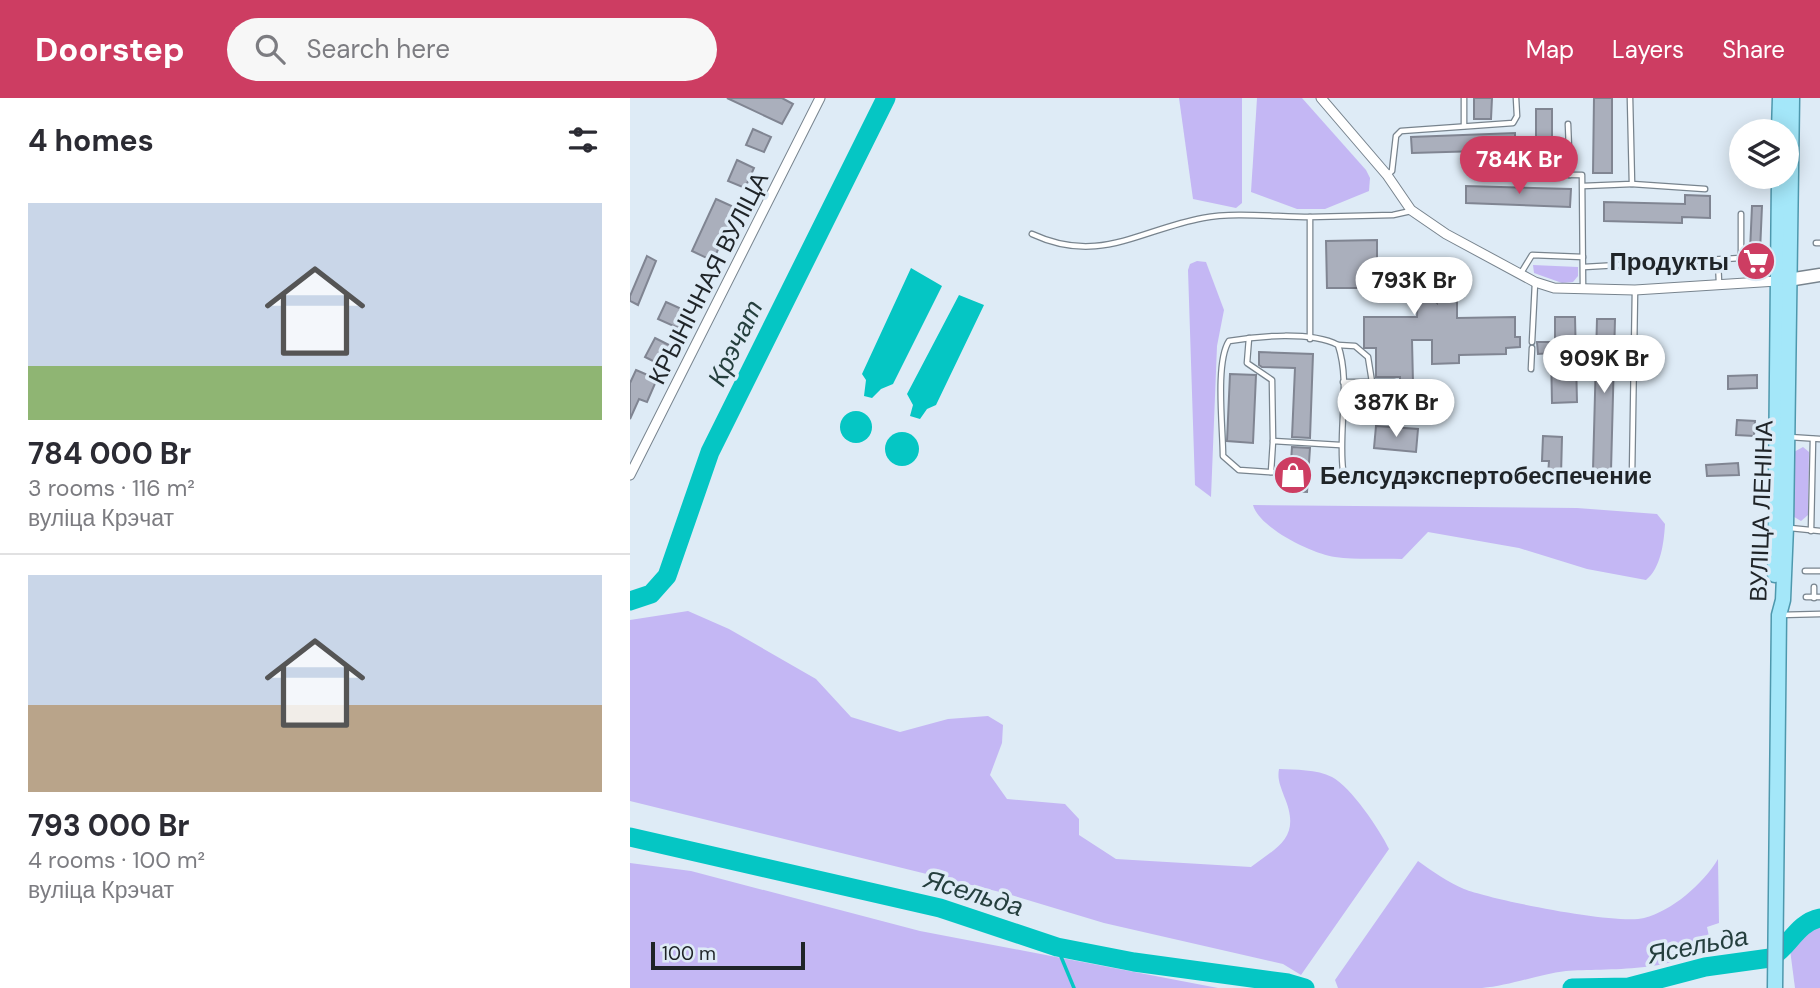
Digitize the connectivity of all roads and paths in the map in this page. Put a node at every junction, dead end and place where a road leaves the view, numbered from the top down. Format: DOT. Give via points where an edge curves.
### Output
graph roads {
  1 [pos="820,98"];
  2 [pos="1321,98"];
  3 [pos="1464,98"];
  4 [pos="1516,98"];
  5 [pos="1630,98"];
  6 [pos="1780,98"];
  7 [pos="1792,98"];
  8 [pos="1779,119"];
  9 [pos="1568,124"];
  10 [pos="1464,127"];
  11 [pos="1483,174"];
  12 [pos="1570,174"];
  13 [pos="1387,175"];
  14 [pos="1632,184"];
  15 [pos="1583,186"];
  16 [pos="1705,189"];
  17 [pos="1779,189"];
  18 [pos="1412,210"];
  19 [pos="1741,214"];
  20 [pos="1310,217"];
  21 [pos="1032,234"];
  22 [pos="1583,257"];
  23 [pos="1718,260"];
  24 [pos="1584,267"];
  25 [pos="1521,273"];
  26 [pos="1820,275"];
  27 [pos="1783,281"];
  28 [pos="1535,282"];
  29 [pos="1719,285"];
  30 [pos="1583,289"];
  31 [pos="1636,290"];
  32 [pos="1249,338"];
  33 [pos="1310,339"];
  34 [pos="1338,345"];
  35 [pos="1531,369"];
  36 [pos="1343,382"];
  37 [pos="1372,382"];
  38 [pos="1394,382"];
  39 [pos="1782,437"];
  40 [pos="1813,439"];
  41 [pos="1820,439"];
  42 [pos="1273,441"];
  43 [pos="1340,445"];
  44 [pos="1271,472"];
  45 [pos="1284,472"];
  46 [pos="630,475"];
  47 [pos="1632,476"];
  48 [pos="1395,484"];
  49 [pos="1781,527"];
  50 [pos="1811,531"];
  51 [pos="1820,531"];
  52 [pos="1805,571"];
  53 [pos="1816,573"];
  54 [pos="1814,587"];
  55 [pos="1806,597"];
  56 [pos="1817,598"];
  57 [pos="1820,614"];
  58 [pos="1779,615"];
  59 [pos="1775,988"];
  1 -- 46 [label="street, КРЫНІЧНАЯ ВУЛІЦА"];
  2 -- 13 [label="street"];
  3 -- 10 [label="lane"];
  4 -- 10 [label="lane" via="1513,123"];
  5 -- 14 [label="lane"];
  6 -- 8 [label="main road"];
  7 -- 27 [label="main road, ВУЛІЦА ЛЕНІНА"];
  9 -- 12 [label="lane"];
  10 -- 13 [label="lane" via="1401,131 1396,136 1392,171"];
  11 -- 12 [label="lane"];
  12 -- 15 [label="lane" via="1582,175"];
  13 -- 18 [label="street"];
  14 -- 15 [label="lane"];
  14 -- 16 [label="lane"];
  15 -- 22 [label="lane"];
  17 -- 27 [label="main road, ВУЛІЦА ЛЕНІНА"];
  18 -- 20 [label="lane" via="1392,215"];
  18 -- 25 [label="street" via="1446,234"];
  19 -- 23 [label="lane" via="1741,258"];
  20 -- 21 [label="lane" via="1204,218 1110,246 1055,244"];
  20 -- 33 [label="lane"];
  22 -- 24 [label="lane"];
  22 -- 25 [label="lane" via="1532,256"];
  23 -- 24 [label="lane"];
  23 -- 29 [label="lane"];
  24 -- 30 [label="lane"];
  25 -- 28 [label="street"];
  26 -- 27 [label="main road"];
  27 -- 29 [label="street"];
  27 -- 39 [label="main road, ВУЛІЦА ЛЕНІНА"];
  28 -- 30 [label="street"];
  28 -- 35 [label="lane"];
  29 -- 31 [label="street"];
  30 -- 31 [label="street"];
  31 -- 47 [label="lane"];
  32 -- 33 [label="lane"];
  32 -- 42 [label="lane" via="1247,363 1272,380"];
  32 -- 44 [label="lane" via="1229,341 1224,348 1223,456 1239,470"];
  33 -- 34 [label="lane"];
  34 -- 36 [label="lane"];
  34 -- 37 [label="lane" via="1354,346 1368,357"];
  36 -- 37 [label="lane"];
  36 -- 43 [label="lane"];
  37 -- 38 [label="lane"];
  39 -- 40 [label="lane"];
  39 -- 49 [label="main road, ВУЛІЦА ЛЕНІНА"];
  40 -- 41 [label="lane"];
  40 -- 50 [label="lane"];
  42 -- 43 [label="lane"];
  42 -- 44 [label="lane"];
  43 -- 48 [label="lane" via="1343,470 1355,480"];
  44 -- 45 [label="lane"];
  49 -- 50 [label="lane"];
  49 -- 58 [label="main road, ВУЛІЦА ЛЕНІНА" via="1775,599"];
  50 -- 51 [label="lane"];
  52 -- 53 [label="lane"];
  54 -- 56 [label="lane"];
  55 -- 56 [label="lane"];
  57 -- 58 [label="lane"];
  58 -- 59 [label="main road, ВУЛІЦА ЛЕНІНА"];
}
